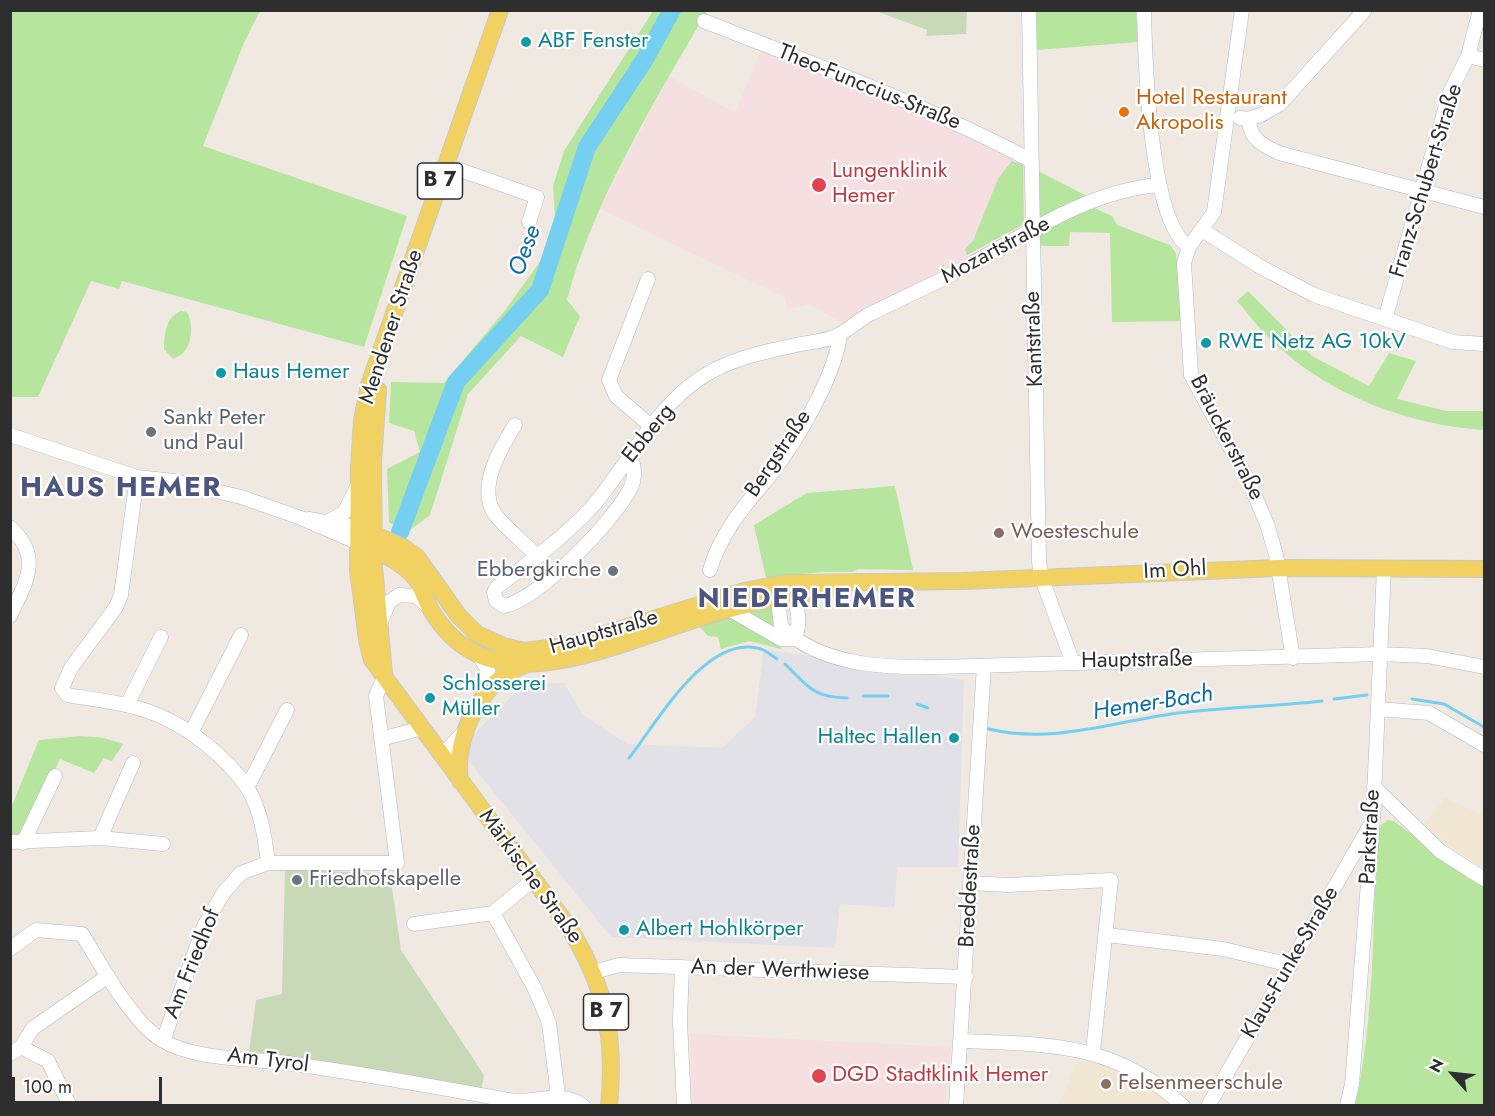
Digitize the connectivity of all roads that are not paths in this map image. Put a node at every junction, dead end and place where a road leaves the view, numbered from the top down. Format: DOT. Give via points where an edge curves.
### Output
graph roads {
  1 [pos="500,10"];
  2 [pos="1029,10"];
  3 [pos="1144,10"];
  4 [pos="1242,10"];
  5 [pos="1365,10"];
  6 [pos="1480,10"];
  7 [pos="704,21"];
  8 [pos="1468,56"];
  9 [pos="1485,60"];
  10 [pos="1229,116"];
  11 [pos="1248,119"];
  12 [pos="1032,161"];
  13 [pos="446,165"];
  14 [pos="1159,185"];
  15 [pos="1423,192"];
  16 [pos="1485,207"];
  17 [pos="529,222"];
  18 [pos="1202,230"];
  19 [pos="1032,231"];
  20 [pos="1189,247"];
  21 [pos="648,279"];
  22 [pos="1385,319"];
  23 [pos="840,335"];
  24 [pos="1485,344"];
  25 [pos="382,352"];
  26 [pos="515,425"];
  27 [pos="652,427"];
  28 [pos="10,435"];
  29 [pos="630,455"];
  30 [pos="138,477"];
  31 [pos="359,483"];
  32 [pos="301,518"];
  33 [pos="328,521"];
  34 [pos="10,527"];
  35 [pos="366,539"];
  36 [pos="538,556"];
  37 [pos="1278,568"];
  38 [pos="1384,568"];
  39 [pos="1485,569"];
  40 [pos="710,570"];
  41 [pos="1042,579"];
  42 [pos="786,592"];
  43 [pos="729,609"];
  44 [pos="432,610"];
  45 [pos="10,616"];
  46 [pos="378,629"];
  47 [pos="241,635"];
  48 [pos="161,637"];
  49 [pos="794,639"];
  50 [pos="596,643"];
  51 [pos="1380,654"];
  52 [pos="479,655"];
  53 [pos="1293,658"];
  54 [pos="1073,663"];
  55 [pos="526,665"];
  56 [pos="984,666"];
  57 [pos="1485,667"];
  58 [pos="385,674"];
  59 [pos="487,691"];
  60 [pos="127,705"];
  61 [pos="1378,709"];
  62 [pos="287,710"];
  63 [pos="423,731"];
  64 [pos="190,733"];
  65 [pos="458,738"];
  66 [pos="381,739"];
  67 [pos="1485,744"];
  68 [pos="445,761"];
  69 [pos="133,763"];
  70 [pos="55,776"];
  71 [pos="460,782"];
  72 [pos="1374,787"];
  73 [pos="247,788"];
  74 [pos="1373,815"];
  75 [pos="1408,822"];
  76 [pos="100,838"];
  77 [pos="17,842"];
  78 [pos="163,844"];
  79 [pos="268,863"];
  80 [pos="534,879"];
  81 [pos="1485,879"];
  82 [pos="970,883"];
  83 [pos="493,913"];
  84 [pos="414,924"];
  85 [pos="1107,935"];
  86 [pos="10,949"];
  87 [pos="1291,965"];
  88 [pos="686,967"];
  89 [pos="594,972"];
  90 [pos="108,976"];
  91 [pos="966,977"];
  92 [pos="163,1041"];
  93 [pos="962,1041"];
  94 [pos="16,1051"];
  95 [pos="1093,1052"];
  96 [pos="558,1096"];
  97 [pos="70,1106"];
  98 [pos="583,1106"];
  99 [pos="609,1106"];
  100 [pos="684,1106"];
  101 [pos="956,1106"];
  102 [pos="1183,1106"];
  103 [pos="1208,1106"];
  104 [pos="1347,1106"];
  1 -- 13 [label="main road, Mendener Straße / B 7"];
  2 -- 12 [label="street, Kantstraße"];
  3 -- 14 [label="street"];
  4 -- 10 [label="street, Bräuckerstraße"];
  5 -- 11 [label="street" via="1280,104"];
  6 -- 8 [label="street, Franz-Schubert-Straße"];
  7 -- 12 [label="street, Theo-Funccius-Straße" via="914,104"];
  8 -- 9 [label="street"];
  8 -- 15 [label="street, Franz-Schubert-Straße" via="1450,92"];
  10 -- 11 [label="street"];
  10 -- 18 [label="street, Bräuckerstraße" via="1215,212"];
  11 -- 15 [label="street" via="1257,142 1279,153"];
  12 -- 19 [label="street, Kantstraße"];
  13 -- 17 [label="street" via="537,197"];
  13 -- 25 [label="main road, Mendener Straße / B 7"];
  14 -- 19 [label="street, Mozartstraße" via="1095,198"];
  14 -- 20 [label="street" via="1175,234"];
  15 -- 16 [label="street"];
  15 -- 22 [label="street, Franz-Schubert-Straße"];
  18 -- 20 [label="street, Bräuckerstraße"];
  18 -- 22 [label="street" via="1314,295"];
  19 -- 23 [label="street, Mozartstraße" via="867,315"];
  19 -- 41 [label="street, Kantstraße"];
  20 -- 37 [label="street, Bräuckerstraße" via="1184,263 1191,375 1259,502"];
  21 -- 27 [label="street" via="609,380 616,396"];
  22 -- 24 [label="street" via="1453,342"];
  23 -- 27 [label="street, Ebberg" via="741,357 692,385"];
  23 -- 40 [label="street, Bergstraße" via="836,357 817,398 772,472 736,518"];
  25 -- 31 [label="main road, Mendener Straße / B 7" via="369,385 362,420"];
  25 -- 35 [label="main road, Märkische Straße / B 7"];
  26 -- 36 [label="street" via="501,447 488,495 498,518"];
  27 -- 29 [label="street, Ebberg"];
  28 -- 30 [label="street"];
  29 -- 36 [label="street, Ebberg" via="591,507"];
  29 -- 36 [label="street, Ebberg" via="634,465 632,486 565,566 515,604 504,606 496,601 497,587"];
  30 -- 32 [label="street" via="214,490"];
  30 -- 60 [label="street" via="118,601 71,668 62,688 67,695"];
  31 -- 33 [label="street" via="344,513"];
  31 -- 35 [label="main road, Mendener Straße / B 7"];
  32 -- 33 [label="street"];
  32 -- 35 [label="street"];
  33 -- 35 [label="street"];
  34 -- 45 [label="street" via="29,551 30,568"];
  35 -- 44 [label="main road, Hauptstraße" via="406,568 418,581"];
  35 -- 46 [label="main road, Märkische Straße / B 7"];
  35 -- 50 [label="main road, Hauptstraße" via="417,557 465,624 490,641 524,651"];
  35 -- 58 [label="main road, Märkische Straße / B 7" via="359,579 367,640 372,660"];
  37 -- 38 [label="main road, Im Ohl"];
  37 -- 41 [label="main road, Im Ohl"];
  37 -- 53 [label="street, Bräuckerstraße"];
  38 -- 39 [label="main road, Im Ohl"];
  38 -- 51 [label="street, Parkstraße"];
  41 -- 42 [label="main road, Im Ohl" via="865,582"];
  41 -- 54 [label="street, Kantstraße"];
  42 -- 43 [label="main road, Hauptstraße"];
  42 -- 49 [label="street" via="781,627"];
  42 -- 50 [label="main road, Hauptstraße" via="744,591"];
  43 -- 49 [label="street, Hauptstraße" via="781,639"];
  43 -- 50 [label="main road, Hauptstraße"];
  44 -- 46 [label="street, Hauptstraße" via="416,596 399,595 384,610"];
  44 -- 52 [label="main road, Hauptstraße" via="444,628"];
  46 -- 58 [label="main road, Märkische Straße / B 7"];
  47 -- 64 [label="street"];
  48 -- 60 [label="street"];
  49 -- 56 [label="street, Hauptstraße" via="833,657 878,665"];
  50 -- 55 [label="main road, Hauptstraße" via="553,662"];
  51 -- 53 [label="street, Hauptstraße"];
  51 -- 57 [label="street, Hauptstraße" via="1427,656"];
  51 -- 61 [label="street, Parkstraße"];
  52 -- 55 [label="main road, Hauptstraße"];
  52 -- 59 [label="street" via="488,671"];
  53 -- 54 [label="street, Hauptstraße"];
  54 -- 56 [label="street, Hauptstraße"];
  55 -- 59 [label="main road, Hauptstraße" via="503,673"];
  56 -- 82 [label="street, Breddestraße"];
  58 -- 63 [label="main road, Märkische Straße / B 7"];
  58 -- 66 [label="street" via="376,696"];
  59 -- 65 [label="main road, Hauptstraße"];
  60 -- 64 [label="street" via="158,715"];
  61 -- 67 [label="street" via="1429,713"];
  61 -- 72 [label="street, Parkstraße"];
  62 -- 73 [label="street"];
  63 -- 65 [label="street" via="437,740"];
  63 -- 66 [label="street"];
  63 -- 68 [label="main road, Märkische Straße / B 7"];
  64 -- 73 [label="street" via="223,760"];
  65 -- 68 [label="street, Hauptstraße"];
  65 -- 71 [label="main road, Hauptstraße"];
  66 -- 79 [label="street, Am Friedhof" via="397,863"];
  68 -- 71 [label="main road, Märkische Straße / B 7"];
  69 -- 76 [label="street"];
  70 -- 77 [label="street"];
  71 -- 80 [label="main road, Märkische Straße / B 7"];
  72 -- 74 [label="street, Parkstraße"];
  72 -- 75 [label="street"];
  73 -- 79 [label="street" via="265,835"];
  74 -- 75 [label="street"];
  74 -- 87 [label="street, Klaus-Funke-Straße"];
  74 -- 104 [label="street, Parkstraße" via="1352,1084"];
  75 -- 81 [label="street" via="1440,851"];
  76 -- 77 [label="street"];
  76 -- 78 [label="street"];
  79 -- 92 [label="street, Am Friedhof" via="255,865 236,878 204,926"];
  80 -- 83 [label="street"];
  80 -- 89 [label="main road, Märkische Straße / B 7" via="568,926"];
  82 -- 85 [label="street" via="1111,880"];
  82 -- 91 [label="street, Breddestraße"];
  83 -- 84 [label="street"];
  83 -- 96 [label="street" via="549,1023"];
  85 -- 87 [label="street" via="1223,949"];
  85 -- 95 [label="street"];
  86 -- 90 [label="street, Am Tyrol" via="36,930 82,934"];
  87 -- 103 [label="street, Klaus-Funke-Straße"];
  88 -- 89 [label="street, An der Werthwiese" via="619,965"];
  88 -- 91 [label="street, An der Werthwiese"];
  88 -- 100 [label="street" via="681,1021"];
  89 -- 99 [label="main road, Märkische Straße / B 7" via="612,1046"];
  90 -- 92 [label="street, Am Tyrol" via="148,1030"];
  90 -- 94 [label="street" via="33,1029"];
  91 -- 93 [label="street, Breddestraße"];
  92 -- 96 [label="street, Am Tyrol" via="199,1054 390,1078 519,1102"];
  93 -- 95 [label="street" via="1063,1046"];
  93 -- 101 [label="street, Breddestraße"];
  94 -- 97 [label="street" via="48,1061"];
  95 -- 102 [label="street" via="1141,1073"];
  96 -- 98 [label="street"];
}
